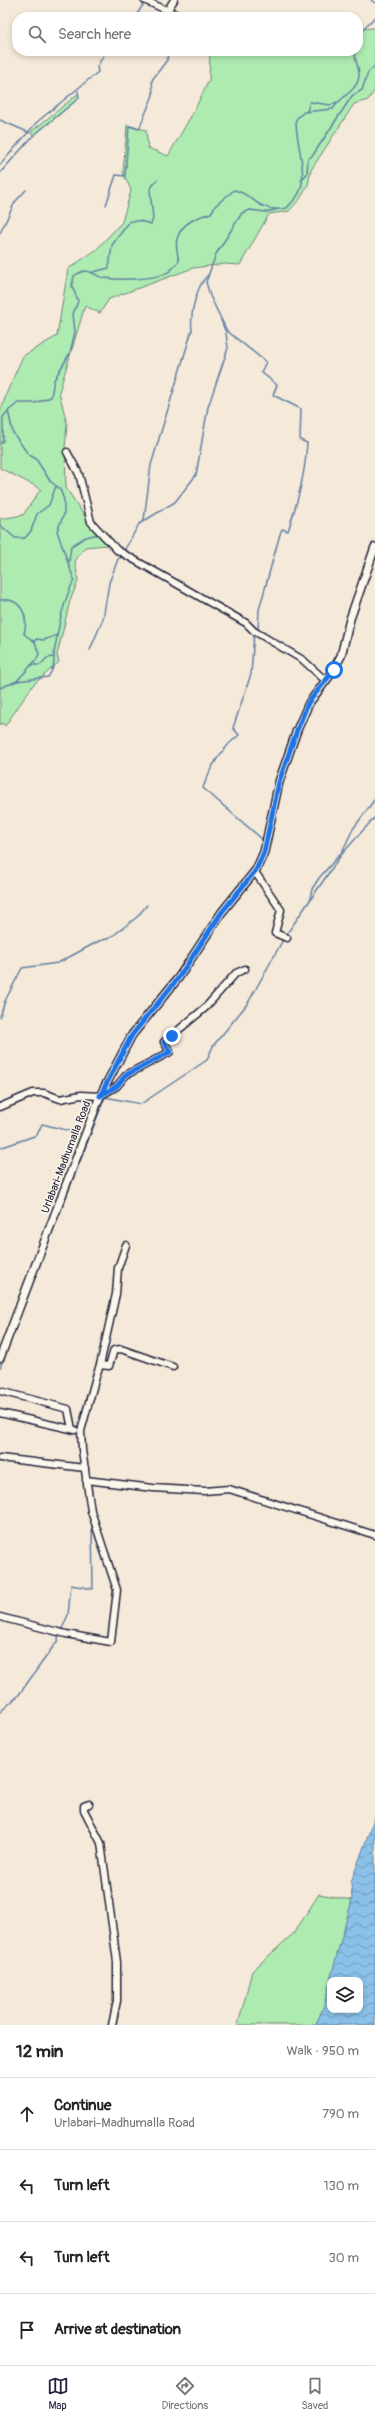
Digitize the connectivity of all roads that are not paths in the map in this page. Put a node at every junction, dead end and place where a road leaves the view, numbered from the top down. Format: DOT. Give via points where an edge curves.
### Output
graph roads {
  1 [pos="144,0"];
  2 [pos="174,0"];
  3 [pos="167,11"];
  4 [pos="67,452"];
  5 [pos="375,547"];
  6 [pos="326,681"];
  7 [pos="255,872"];
  8 [pos="287,938"];
  9 [pos="245,969"];
  10 [pos="100,1096"];
  11 [pos="0,1107"];
  12 [pos="126,1245"];
  13 [pos="0,1358"];
  14 [pos="100,1365"];
  15 [pos="173,1368"];
  16 [pos="0,1391"];
  17 [pos="0,1413"];
  18 [pos="72,1429"];
  19 [pos="81,1431"];
  20 [pos="0,1458"];
  21 [pos="85,1468"];
  22 [pos="86,1480"];
  23 [pos="375,1535"];
  24 [pos="0,1617"];
  25 [pos="89,1804"];
  26 [pos="112,2025"];
  1 -- 3 [label="street"];
  2 -- 3 [label="street"];
  4 -- 6 [label="street" via="79,474 91,522 117,550 246,623 254,631 303,660"];
  5 -- 6 [label="main road, Urlabari-Madhumalla Road" via="350,619 341,656"];
  6 -- 7 [label="main road, Urlabari-Madhumalla Road" via="308,703 297,730 279,782 264,852"];
  7 -- 8 [label="street" via="281,910 274,933"];
  7 -- 10 [label="main road, Urlabari-Madhumalla Road" via="222,912 179,977 132,1035"];
  9 -- 10 [label="street" via="236,973 205,1008 164,1042 170,1052 126,1075 117,1086"];
  10 -- 11 [label="street" via="60,1099 33,1092"];
  10 -- 13 [label="main road, Urlabari-Madhumalla Road"];
  12 -- 14 [label="street" via="118,1268 116,1294"];
  14 -- 15 [label="street" via="109,1366 116,1349"];
  14 -- 19 [label="street"];
  16 -- 18 [label="street" via="68,1409"];
  17 -- 18 [label="street"];
  18 -- 19 [label="street"];
  19 -- 21 [label="street"];
  20 -- 21 [label="street"];
  21 -- 22 [label="street"];
  22 -- 23 [label="street" via="159,1489 229,1489"];
  22 -- 24 [label="street" via="91,1511 117,1590 111,1642 66,1634"];
  25 -- 26 [label="street" via="84,1806 84,1810 100,1843 117,1962 117,2001"];
}
